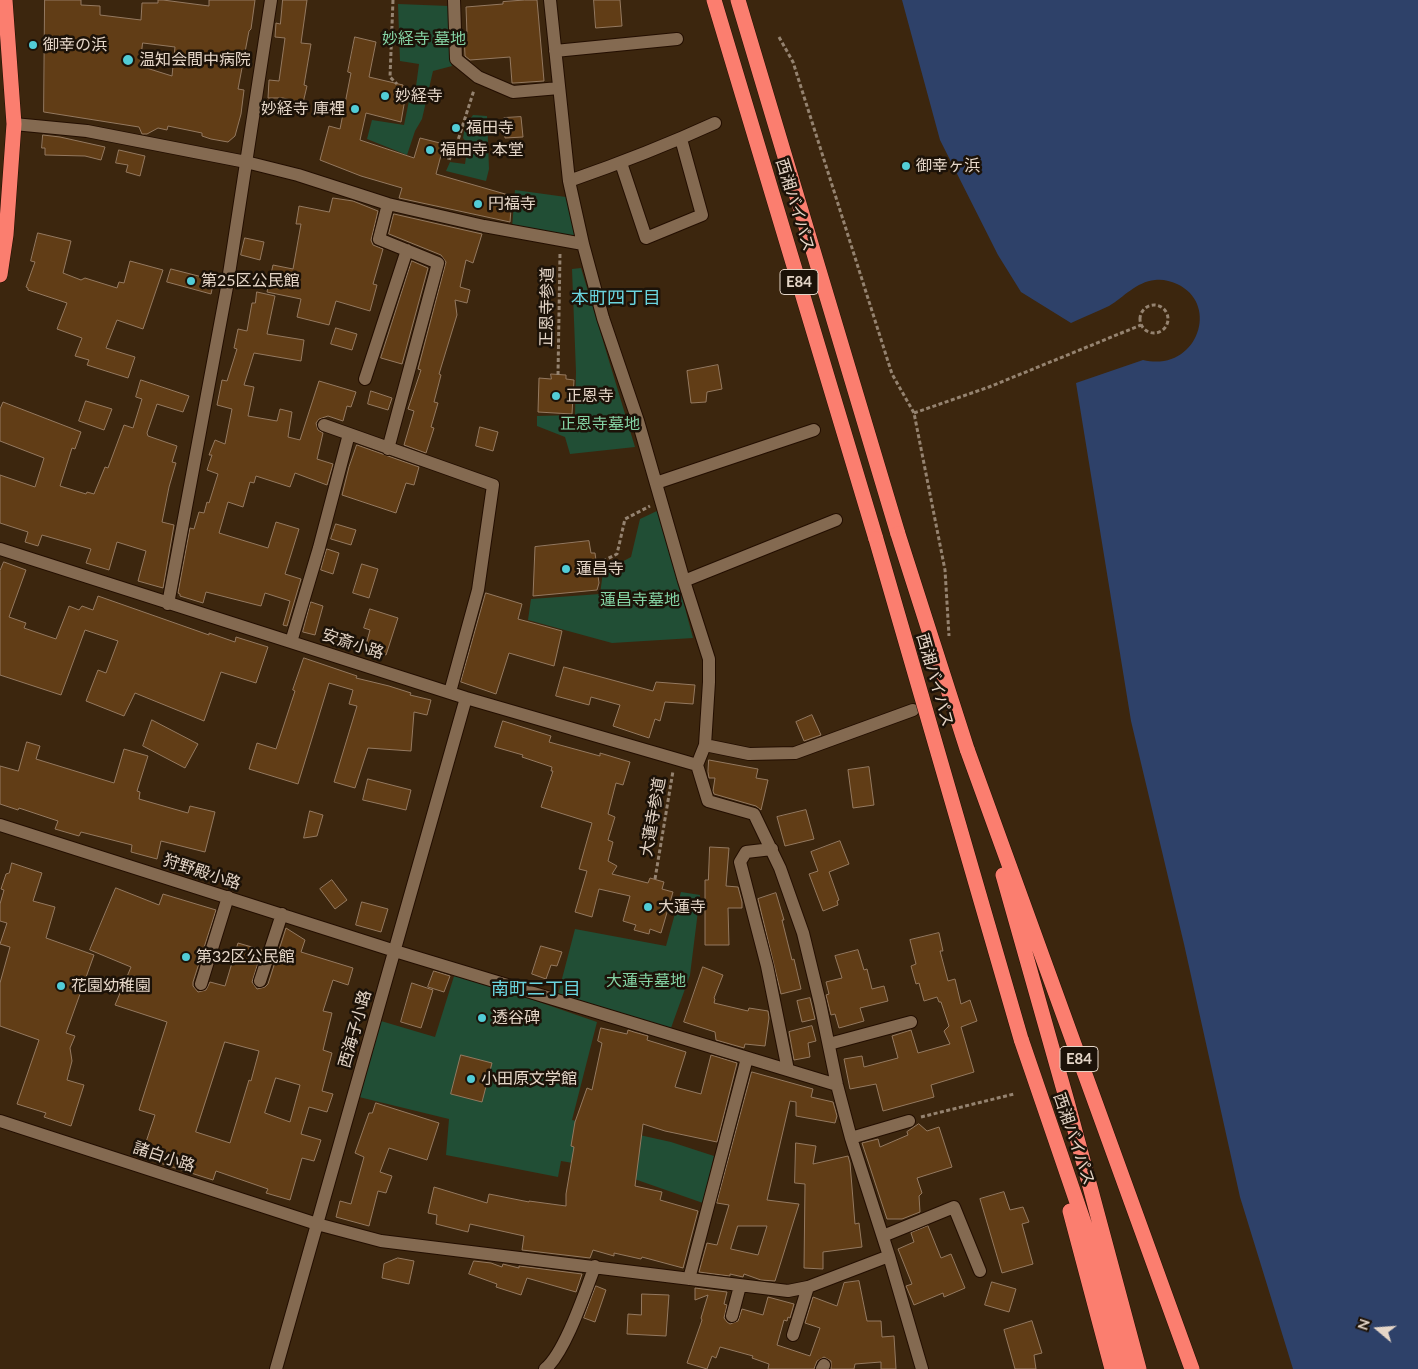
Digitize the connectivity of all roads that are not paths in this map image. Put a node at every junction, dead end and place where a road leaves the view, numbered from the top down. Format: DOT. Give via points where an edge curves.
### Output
graph roads {
  1 [pos="4,0"];
  2 [pos="270,0"];
  3 [pos="454,0"];
  4 [pos="550,0"];
  5 [pos="714,0"];
  6 [pos="738,0"];
  7 [pos="677,40"];
  8 [pos="555,51"];
  9 [pos="558,88"];
  10 [pos="715,123"];
  11 [pos="14,124"];
  12 [pos="681,139"];
  13 [pos="246,162"];
  14 [pos="621,163"];
  15 [pos="569,181"];
  16 [pos="388,204"];
  17 [pos="583,244"];
  18 [pos="407,250"];
  19 [pos="0,275"];
  20 [pos="365,380"];
  21 [pos="324,426"];
  22 [pos="814,430"];
  23 [pos="349,434"];
  24 [pos="388,449"];
  25 [pos="656,483"];
  26 [pos="836,520"];
  27 [pos="0,549"];
  28 [pos="684,581"];
  29 [pos="168,604"];
  30 [pos="291,642"];
  31 [pos="450,692"];
  32 [pos="466,698"];
  33 [pos="913,710"];
  34 [pos="705,746"];
  35 [pos="967,749"];
  36 [pos="698,765"];
  37 [pos="0,825"];
  38 [pos="772,849"];
  39 [pos="228,897"];
  40 [pos="282,914"];
  41 [pos="395,951"];
  42 [pos="260,981"];
  43 [pos="201,984"];
  44 [pos="911,1022"];
  45 [pos="1021,1039"];
  46 [pos="829,1044"];
  47 [pos="747,1058"];
  48 [pos="788,1070"];
  49 [pos="837,1085"];
  50 [pos="0,1121"];
  51 [pos="909,1121"];
  52 [pos="851,1138"];
  53 [pos="317,1224"];
  54 [pos="883,1236"];
  55 [pos="889,1256"];
  56 [pos="595,1266"];
  57 [pos="980,1271"];
  58 [pos="689,1279"];
  59 [pos="740,1286"];
  60 [pos="808,1288"];
  61 [pos="732,1316"];
  62 [pos="793,1335"];
  63 [pos="276,1369"];
  64 [pos="545,1369"];
  65 [pos="922,1369"];
  66 [pos="1112,1369"];
  67 [pos="1126,1369"];
  68 [pos="1138,1369"];
  69 [pos="1192,1369"];
  1 -- 11 [label="highway"];
  2 -- 13 [label="street"];
  3 -- 9 [label="street" via="456,59 478,77 514,92"];
  4 -- 8 [label="street"];
  5 -- 45 [label="highway, 西湘バイパス / E84, bridge" via="876,539"];
  6 -- 35 [label="highway, 西湘バイパス / E84, bridge" via="898,534"];
  7 -- 8 [label="street"];
  8 -- 9 [label="street"];
  9 -- 15 [label="street"];
  10 -- 12 [label="street"];
  11 -- 13 [label="street" via="87,131"];
  11 -- 19 [label="highway"];
  12 -- 14 [label="street"];
  12 -- 14 [label="street" via="702,215 646,238"];
  13 -- 16 [label="street"];
  13 -- 29 [label="street" via="227,287"];
  14 -- 15 [label="street"];
  15 -- 17 [label="street"];
  16 -- 17 [label="street"];
  16 -- 18 [label="street" via="379,239"];
  17 -- 25 [label="street"];
  18 -- 20 [label="street"];
  18 -- 24 [label="street" via="438,263"];
  21 -- 23 [label="street"];
  22 -- 25 [label="street"];
  23 -- 24 [label="street"];
  23 -- 30 [label="street"];
  24 -- 31 [label="street" via="493,485 478,590"];
  25 -- 28 [label="street"];
  26 -- 28 [label="street"];
  27 -- 29 [label="street, 安斎小路"];
  28 -- 34 [label="street" via="708,659 710,682"];
  29 -- 30 [label="street, 安斎小路"];
  30 -- 31 [label="street, 安斎小路"];
  31 -- 32 [label="street, 安斎小路"];
  32 -- 36 [label="street, 安斎小路"];
  32 -- 41 [label="street, 西海子小路"];
  33 -- 34 [label="street" via="795,753 749,754"];
  34 -- 36 [label="street"];
  35 -- 68 [label="highway, 西湘バイパス / E84" via="1067,1101"];
  35 -- 69 [label="highway, E84"];
  36 -- 38 [label="street" via="708,801 754,814"];
  37 -- 39 [label="street, 狩野殿小路"];
  38 -- 46 [label="street" via="803,933"];
  38 -- 48 [label="street" via="746,852 740,862 767,966"];
  39 -- 40 [label="street, 狩野殿小路"];
  39 -- 43 [label="street"];
  40 -- 41 [label="street, 狩野殿小路"];
  40 -- 42 [label="street"];
  41 -- 47 [label="street, 狩野殿小路"];
  41 -- 53 [label="street, 西海子小路"];
  44 -- 46 [label="street"];
  45 -- 66 [label="highway, E84"];
  45 -- 67 [label="highway, 西湘バイパス / E84" via="1094,1252"];
  46 -- 49 [label="street"];
  47 -- 48 [label="street, 狩野殿小路"];
  47 -- 58 [label="street"];
  48 -- 49 [label="street, 狩野殿小路"];
  49 -- 52 [label="street"];
  50 -- 53 [label="street, 諸白小路"];
  51 -- 52 [label="street"];
  52 -- 54 [label="street"];
  53 -- 56 [label="street, 諸白小路" via="381,1241"];
  53 -- 63 [label="street, 西海子小路"];
  54 -- 55 [label="street"];
  54 -- 57 [label="street" via="954,1207"];
  55 -- 60 [label="street, 諸白小路"];
  55 -- 65 [label="street"];
  56 -- 58 [label="street, 諸白小路"];
  56 -- 64 [label="street" via="570,1330 553,1363"];
  58 -- 59 [label="street, 諸白小路"];
  59 -- 60 [label="street, 諸白小路" via="788,1291"];
  59 -- 61 [label="street"];
  60 -- 62 [label="street"];
}
